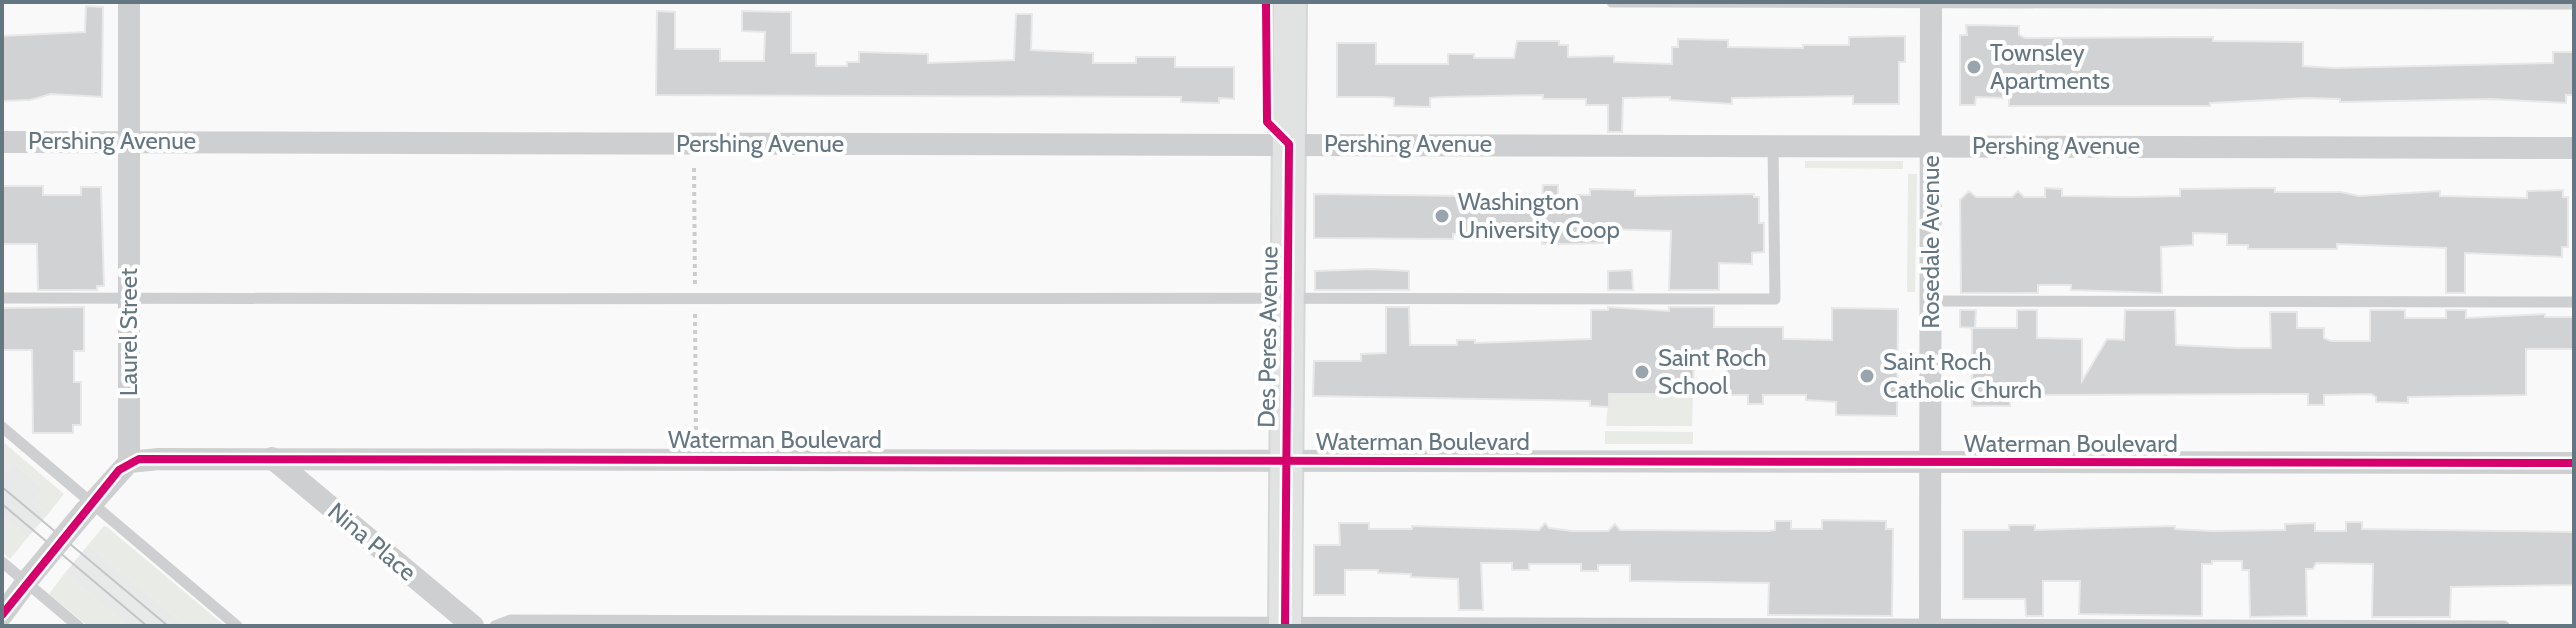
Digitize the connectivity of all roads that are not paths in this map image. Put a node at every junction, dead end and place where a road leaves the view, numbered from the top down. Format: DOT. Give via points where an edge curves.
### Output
graph roads {
  1 [pos="129,2"];
  2 [pos="1290,2"];
  3 [pos="1612,2"];
  4 [pos="1931,2"];
  5 [pos="2574,4"];
  6 [pos="130,141"];
  7 [pos="2,142"];
  8 [pos="1289,144"];
  9 [pos="1773,144"];
  10 [pos="1931,145"];
  11 [pos="2574,148"];
  12 [pos="1288,297"];
  13 [pos="2,298"];
  14 [pos="128,298"];
  15 [pos="1932,301"];
  16 [pos="2574,302"];
  17 [pos="2,427"];
  18 [pos="272,458"];
  19 [pos="129,462"];
  20 [pos="1286,462"];
  21 [pos="2574,463"];
  22 [pos="1932,464"];
  23 [pos="88,506"];
  24 [pos="2,562"];
  25 [pos="29,580"];
  26 [pos="2,612"];
  27 [pos="1285,625"];
  28 [pos="1930,625"];
  29 [pos="78,626"];
  30 [pos="237,626"];
  31 [pos="473,626"];
  32 [pos="495,626"];
  33 [pos="2504,626"];
  1 -- 6 [label="street, Laurel Street"];
  2 -- 8 [label="street, Des Peres Avenue"];
  3 -- 4 [label="lane"];
  4 -- 5 [label="lane"];
  4 -- 10 [label="street, Rosedale Avenue"];
  6 -- 7 [label="street, Pershing Avenue"];
  6 -- 8 [label="street, Pershing Avenue"];
  6 -- 14 [label="street, Laurel Street"];
  8 -- 9 [label="street, Pershing Avenue"];
  8 -- 12 [label="street, Des Peres Avenue"];
  9 -- 10 [label="street, Pershing Avenue"];
  9 -- 12 [label="lane" via="1775,299"];
  10 -- 11 [label="street, Pershing Avenue"];
  10 -- 15 [label="street, Rosedale Avenue"];
  12 -- 14 [label="lane"];
  12 -- 20 [label="street, Des Peres Avenue"];
  13 -- 14 [label="lane"];
  14 -- 19 [label="street, Laurel Street"];
  15 -- 16 [label="lane"];
  15 -- 22 [label="street, Rosedale Avenue"];
  17 -- 23 [label="lane"];
  18 -- 19 [label="street, Waterman Boulevard"];
  18 -- 20 [label="street, Waterman Boulevard"];
  18 -- 31 [label="street, Nina Place"];
  19 -- 23 [label="street"];
  20 -- 22 [label="street, Waterman Boulevard"];
  20 -- 27 [label="street, Des Peres Avenue"];
  21 -- 22 [label="street, Waterman Boulevard"];
  22 -- 28 [label="street, Rosedale Avenue"];
  23 -- 25 [label="street, bridge"];
  23 -- 30 [label="lane"];
  24 -- 25 [label="lane"];
  25 -- 26 [label="street"];
  25 -- 29 [label="lane"];
  27 -- 28 [label="lane"];
  27 -- 32 [label="lane" via="511,620"];
  28 -- 33 [label="lane"];
}
